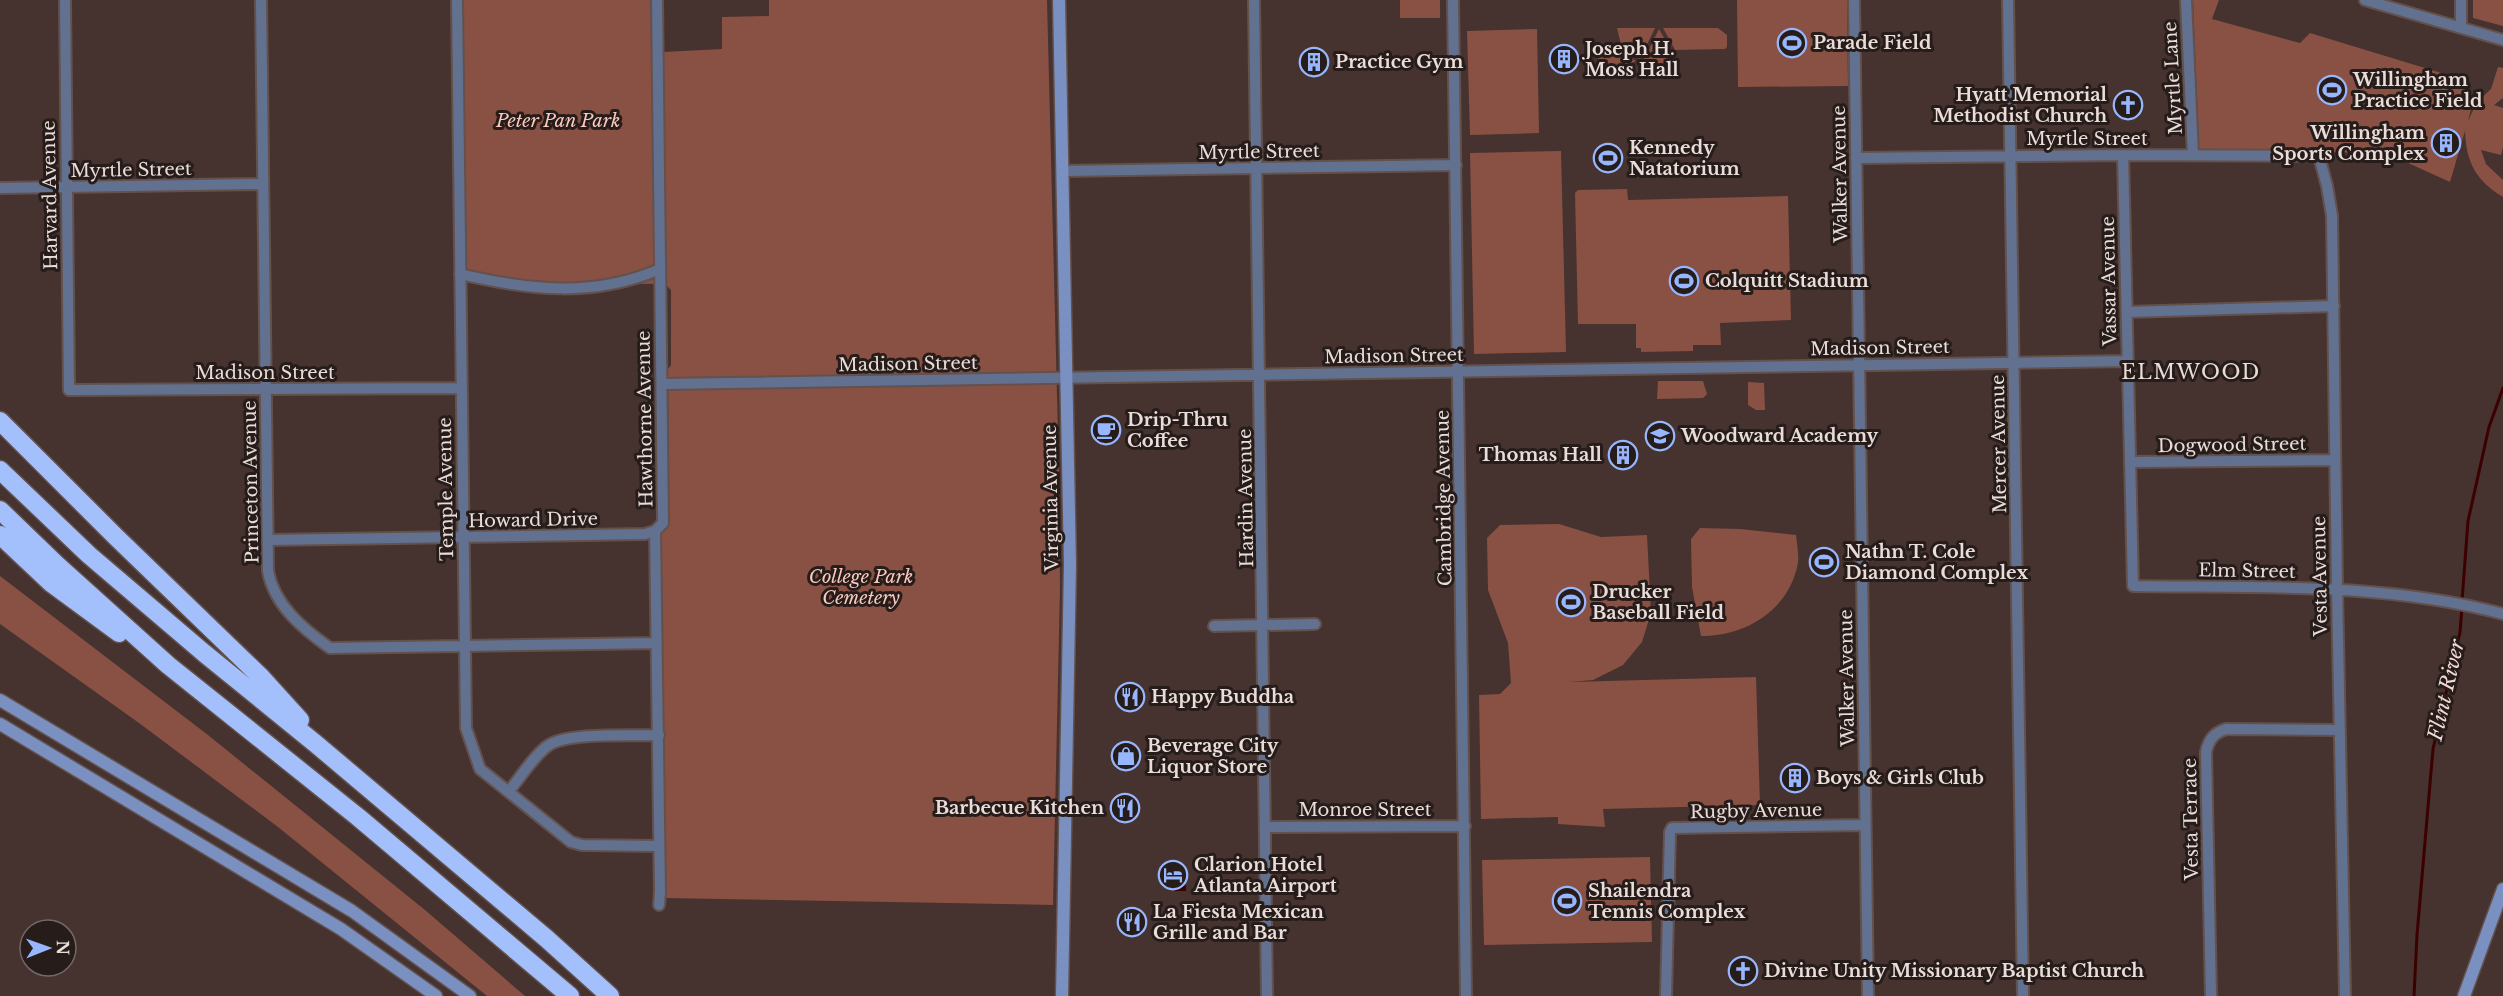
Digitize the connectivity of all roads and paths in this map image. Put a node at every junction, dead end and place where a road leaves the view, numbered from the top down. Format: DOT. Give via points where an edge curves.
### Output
graph roads {
  1 [pos="64,0"];
  2 [pos="261,0"];
  3 [pos="457,0"];
  4 [pos="657,0"];
  5 [pos="1059,0"];
  6 [pos="1254,0"];
  7 [pos="1453,0"];
  8 [pos="1854,0"];
  9 [pos="2008,0"];
  10 [pos="2186,0"];
  11 [pos="2365,0"];
  12 [pos="2461,0"];
  13 [pos="2461,28"];
  14 [pos="2503,40"];
  15 [pos="2123,154"];
  16 [pos="2193,155"];
  17 [pos="2010,156"];
  18 [pos="2319,156"];
  19 [pos="1856,158"];
  20 [pos="1456,165"];
  21 [pos="1257,168"];
  22 [pos="1063,171"];
  23 [pos="263,184"];
  24 [pos="67,188"];
  25 [pos="0,189"];
  26 [pos="660,269"];
  27 [pos="460,274"];
  28 [pos="2334,306"];
  29 [pos="2127,312"];
  30 [pos="2128,361"];
  31 [pos="2014,363"];
  32 [pos="1859,365"];
  33 [pos="1458,371"];
  34 [pos="1261,374"];
  35 [pos="1068,378"];
  36 [pos="662,384"];
  37 [pos="461,388"];
  38 [pos="266,389"];
  39 [pos="69,390"];
  40 [pos="0,421"];
  41 [pos="2335,460"];
  42 [pos="2130,462"];
  43 [pos="0,470"];
  44 [pos="0,510"];
  45 [pos="654,531"];
  46 [pos="0,535"];
  47 [pos="463,537"];
  48 [pos="268,540"];
  49 [pos="2133,586"];
  50 [pos="2337,589"];
  51 [pos="2503,614"];
  52 [pos="1263,624"];
  53 [pos="1315,624"];
  54 [pos="1214,626"];
  55 [pos="657,643"];
  56 [pos="464,647"];
  57 [pos="168,665"];
  58 [pos="0,700"];
  59 [pos="0,724"];
  60 [pos="2339,730"];
  61 [pos="659,735"];
  62 [pos="316,744"];
  63 [pos="509,791"];
  64 [pos="1865,825"];
  65 [pos="1465,826"];
  66 [pos="1265,827"];
  67 [pos="659,846"];
  68 [pos="2503,889"];
  69 [pos="658,905"];
  70 [pos="436,996"];
  71 [pos="470,996"];
  72 [pos="570,996"];
  73 [pos="610,996"];
  74 [pos="1062,996"];
  75 [pos="1267,996"];
  76 [pos="1466,996"];
  77 [pos="1666,996"];
  78 [pos="1868,996"];
  79 [pos="2023,996"];
  80 [pos="2211,996"];
  81 [pos="2346,996"];
  82 [pos="2464,996"];
  1 -- 24 [label="street, Harvard Avenue"];
  2 -- 23 [label="street, Princeton Avenue"];
  3 -- 27 [label="street, Temple Avenue"];
  4 -- 26 [label="street, Hawthorne Avenue"];
  5 -- 22 [label="main road, Virginia Avenue"];
  6 -- 21 [label="street, Hardin Avenue"];
  7 -- 20 [label="street, Cambridge Avenue"];
  8 -- 19 [label="street, Walker Avenue"];
  9 -- 17 [label="street, Mercer Avenue"];
  10 -- 16 [label="street, Myrtle Lane"];
  11 -- 13 [label="street"];
  12 -- 13 [label="street"];
  13 -- 14 [label="street"];
  15 -- 16 [label="street, Myrtle Street"];
  15 -- 17 [label="street, Myrtle Street"];
  15 -- 29 [label="street, Vassar Avenue"];
  16 -- 18 [label="street, Myrtle Street"];
  17 -- 19 [label="street, Myrtle Street"];
  17 -- 31 [label="street, Mercer Avenue"];
  18 -- 28 [label="street, Vesta Avenue" via="2332,216"];
  19 -- 32 [label="street, Walker Avenue"];
  20 -- 21 [label="street, Myrtle Street"];
  20 -- 33 [label="street, Cambridge Avenue"];
  21 -- 22 [label="street, Myrtle Street"];
  21 -- 34 [label="street, Hardin Avenue"];
  22 -- 35 [label="main road, Virginia Avenue"];
  23 -- 24 [label="street, Myrtle Street"];
  23 -- 38 [label="street, Princeton Avenue"];
  24 -- 25 [label="street, Myrtle Street"];
  24 -- 39 [label="street, Harvard Avenue"];
  26 -- 27 [label="street" via="618,284 556,289 511,286"];
  26 -- 36 [label="street, Hawthorne Avenue"];
  27 -- 37 [label="street, Temple Avenue"];
  28 -- 29 [label="street"];
  28 -- 41 [label="street, Vesta Avenue"];
  29 -- 30 [label="street, Vassar Avenue"];
  30 -- 31 [label="street, Madison Street"];
  30 -- 42 [label="street, Vassar Avenue"];
  31 -- 32 [label="street, Madison Street"];
  31 -- 79 [label="street, Mercer Avenue"];
  32 -- 33 [label="street, Madison Street"];
  32 -- 64 [label="street, Walker Avenue"];
  33 -- 34 [label="street, Madison Street"];
  33 -- 65 [label="street, Cambridge Avenue"];
  34 -- 35 [label="street, Madison Street"];
  34 -- 52 [label="street, Hardin Avenue"];
  35 -- 36 [label="street, Madison Street"];
  35 -- 74 [label="main road, Virginia Avenue" via="1070,565"];
  36 -- 45 [label="street, Hawthorne Avenue" via="663,523"];
  37 -- 38 [label="street, Madison Street"];
  37 -- 47 [label="street, Temple Avenue"];
  38 -- 39 [label="street, Madison Street"];
  38 -- 48 [label="street, Princeton Avenue"];
  40 -- 62 [label="highway" via="261,677"];
  41 -- 42 [label="street, Dogwood Street"];
  41 -- 50 [label="street, Vesta Avenue"];
  42 -- 49 [label="street, Vassar Avenue"];
  43 -- 62 [label="highway" via="89,555"];
  44 -- 57 [label="highway"];
  45 -- 47 [label="street, Howard Drive"];
  45 -- 55 [label="street, Hawthorne Avenue"];
  46 -- 57 [label="highway" via="51,583"];
  47 -- 48 [label="street, Howard Drive"];
  47 -- 56 [label="street, Temple Avenue"];
  48 -- 56 [label="street, Princeton Avenue" via="268,571 276,597 330,648"];
  49 -- 50 [label="street, Elm Street"];
  50 -- 51 [label="street, Elm Street" via="2445,602"];
  50 -- 60 [label="street, Vesta Avenue"];
  52 -- 53 [label="street"];
  52 -- 54 [label="street"];
  52 -- 66 [label="street, Hardin Avenue"];
  55 -- 56 [label="street, Princeton Avenue"];
  55 -- 61 [label="street, Hawthorne Avenue"];
  56 -- 63 [label="street, Temple Avenue" via="466,728 471,745 480,769"];
  57 -- 72 [label="highway" via="358,817"];
  58 -- 71 [label="main road" via="352,911"];
  59 -- 70 [label="main road" via="341,929"];
  60 -- 80 [label="street, Vesta Terrace" via="2226,729 2208,742"];
  60 -- 81 [label="street, Vesta Avenue"];
  61 -- 63 [label="street" via="555,742 546,747"];
  61 -- 67 [label="street, Hawthorne Avenue"];
  62 -- 73 [label="highway"];
  63 -- 67 [label="street, Temple Avenue" via="571,842"];
  64 -- 77 [label="street, Rugby Avenue" via="1672,828"];
  64 -- 78 [label="street, Walker Avenue"];
  65 -- 66 [label="street, Monroe Street"];
  65 -- 76 [label="street, Cambridge Avenue"];
  66 -- 75 [label="street, Hardin Avenue"];
  67 -- 69 [label="street, Hawthorne Avenue"];
  68 -- 82 [label="main road"];
}
